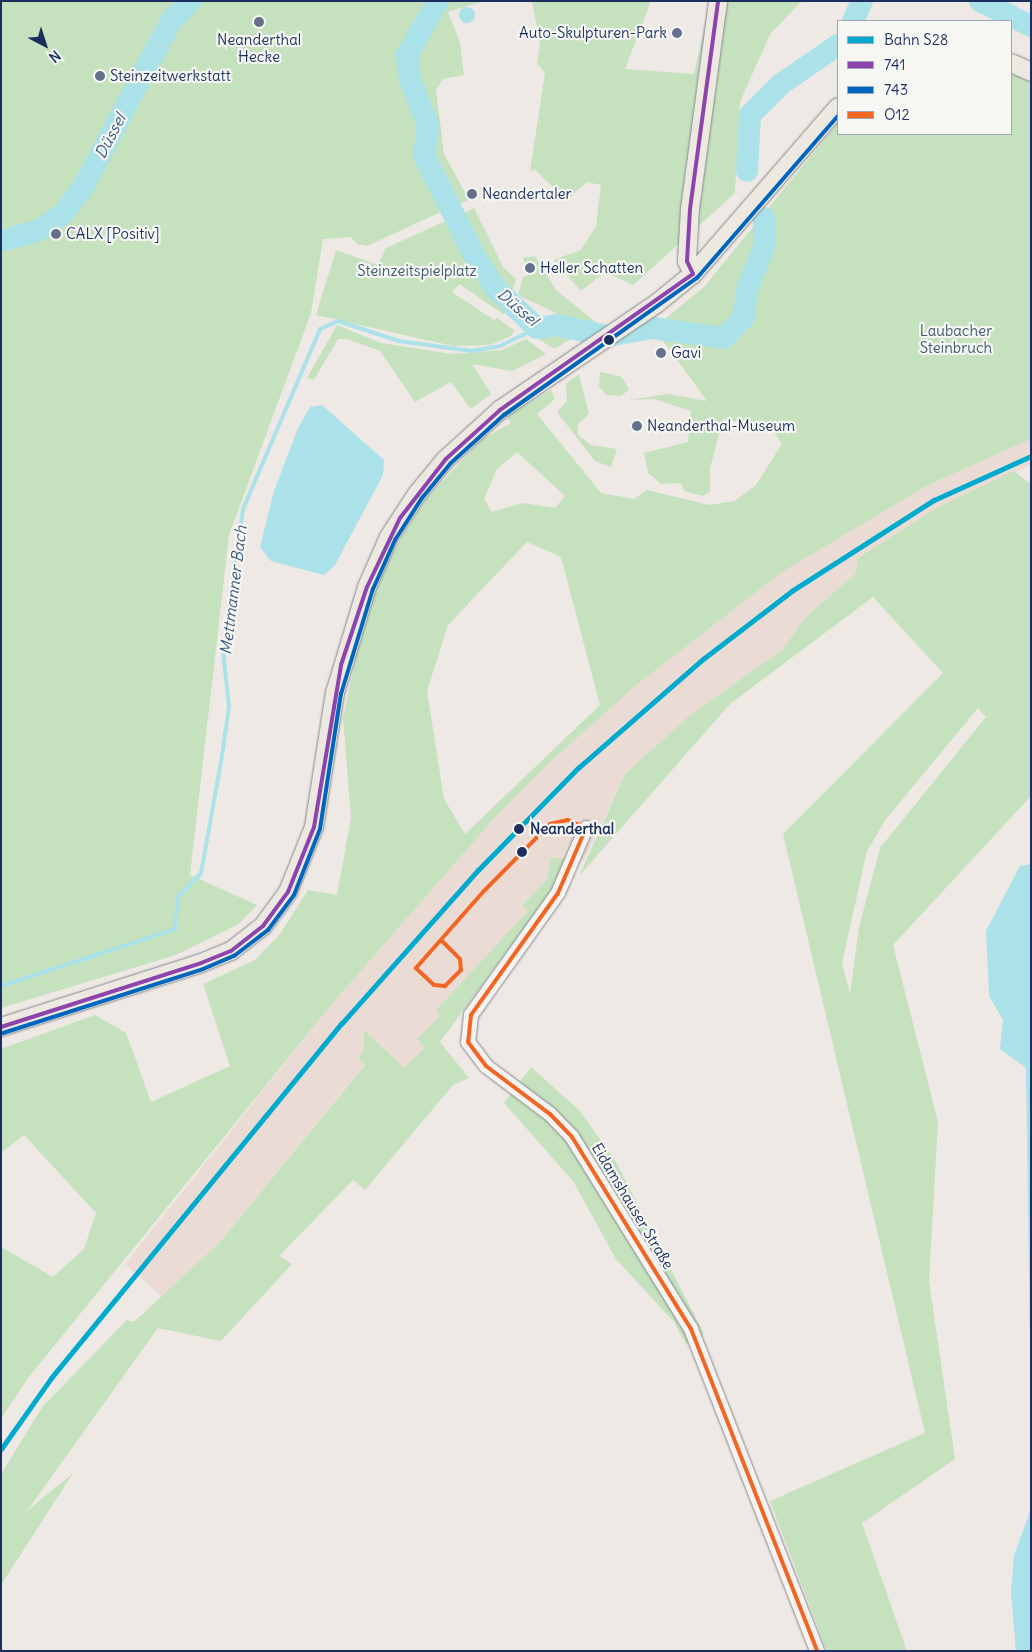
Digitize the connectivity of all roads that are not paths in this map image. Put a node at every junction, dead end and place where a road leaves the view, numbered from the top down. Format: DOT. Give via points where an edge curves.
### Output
graph roads {
  1 [pos="718,1"];
  2 [pos="1012,63"];
  3 [pos="1031,72"];
  4 [pos="837,108"];
  5 [pos="693,274"];
  6 [pos="586,828"];
  7 [pos="1,1027"];
  8 [pos="818,1651"];
  1 -- 5 [label="main road" via="690,209 687,261"];
  2 -- 3 [label="main road"];
  4 -- 5 [label="main road"];
  5 -- 7 [label="main road" via="479,428 417,494 390,537 367,588 341,665 314,827 288,892 263,926 231,951 201,964"];
  6 -- 8 [label="street, Eidamshauser Straße" via="558,893 471,1015 468,1042 486,1066 550,1114 572,1138 690,1329"];
}
